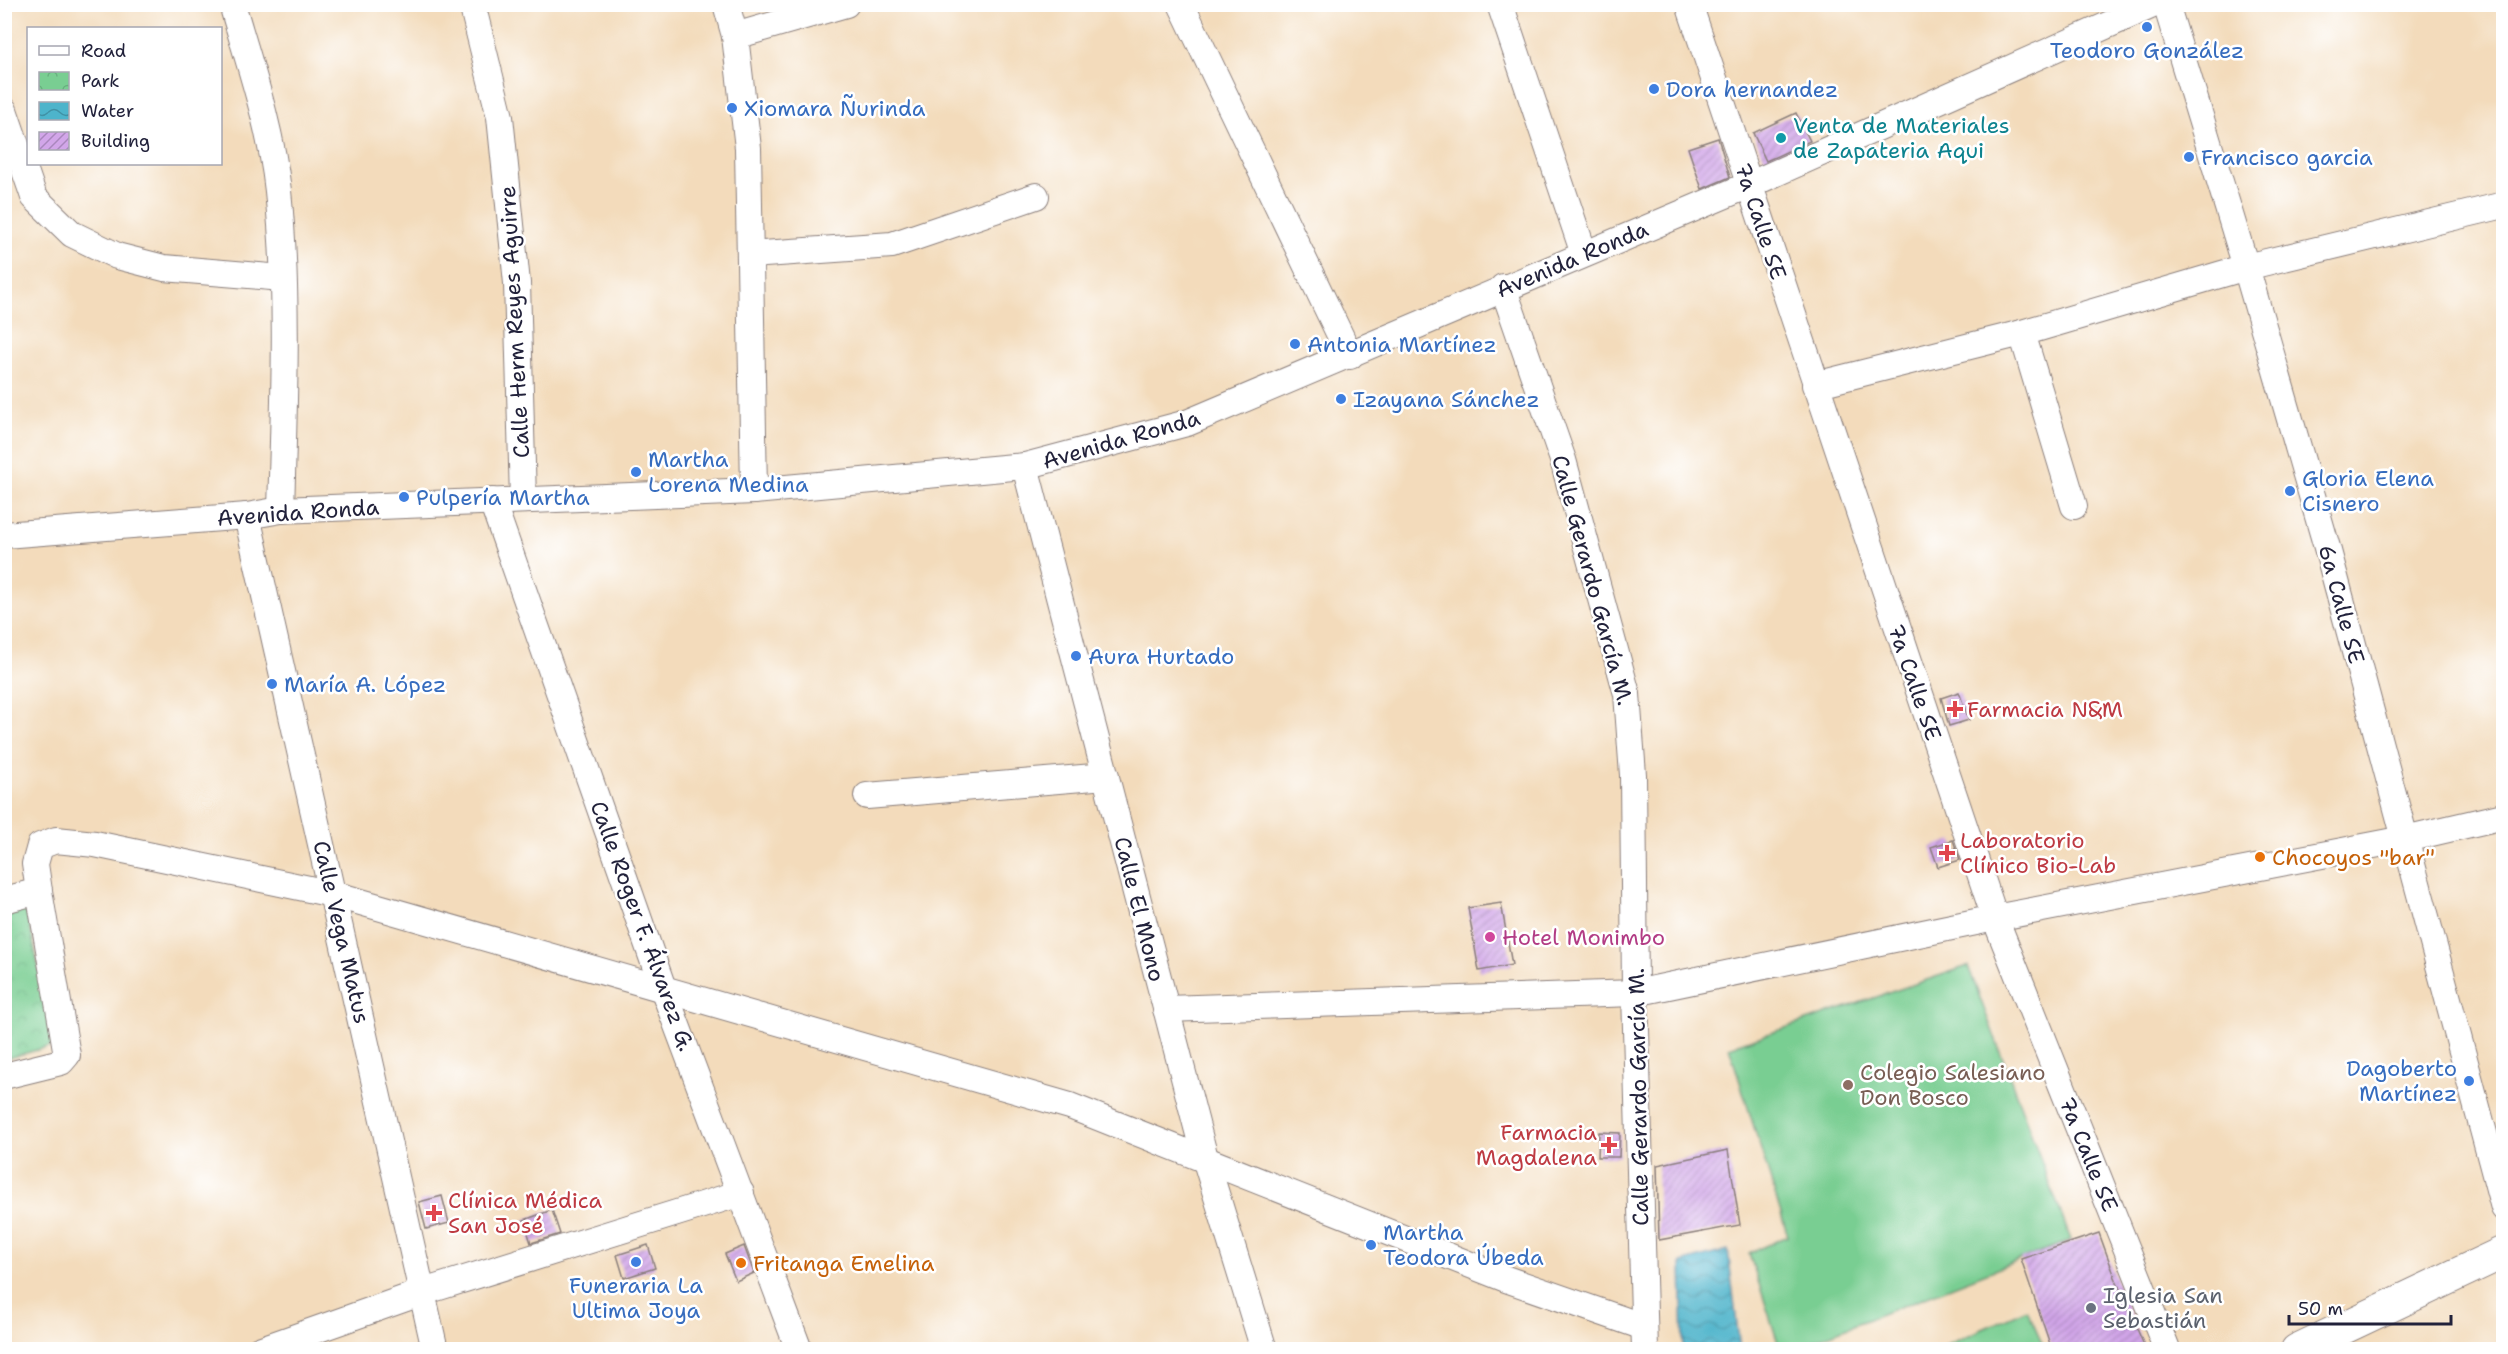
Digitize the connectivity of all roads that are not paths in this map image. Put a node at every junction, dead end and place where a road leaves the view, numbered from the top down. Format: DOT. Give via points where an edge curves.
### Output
graph roads {
  1 [pos="232,4"];
  2 [pos="472,4"];
  3 [pos="726,4"];
  4 [pos="846,4"];
  5 [pos="1181,4"];
  6 [pos="1500,4"];
  7 [pos="1689,4"];
  8 [pos="2155,4"];
  9 [pos="2166,4"];
  10 [pos="735,36"];
  11 [pos="4,110"];
  12 [pos="1749,185"];
  13 [pos="1036,196"];
  14 [pos="2504,205"];
  15 [pos="1584,254"];
  16 [pos="750,255"];
  17 [pos="2246,267"];
  18 [pos="284,278"];
  19 [pos="1503,287"];
  20 [pos="2022,333"];
  21 [pos="1350,356"];
  22 [pos="1815,385"];
  23 [pos="1025,466"];
  24 [pos="754,491"];
  25 [pos="524,500"];
  26 [pos="492,501"];
  27 [pos="2074,506"];
  28 [pos="281,510"];
  29 [pos="247,516"];
  30 [pos="4,535"];
  31 [pos="1106,776"];
  32 [pos="867,796"];
  33 [pos="2504,816"];
  34 [pos="2405,839"];
  35 [pos="39,891"];
  36 [pos="333,894"];
  37 [pos="4,900"];
  38 [pos="1995,918"];
  39 [pos="664,991"];
  40 [pos="1635,993"];
  41 [pos="1166,1008"];
  42 [pos="4,1076"];
  43 [pos="1205,1158"];
  44 [pos="741,1193"];
  45 [pos="2504,1208"];
  46 [pos="2504,1252"];
  47 [pos="423,1292"];
  48 [pos="1644,1338"];
  49 [pos="259,1350"];
  50 [pos="435,1350"];
  51 [pos="799,1350"];
  52 [pos="1264,1350"];
  53 [pos="2167,1350"];
  54 [pos="2296,1350"];
  1 -- 18 [label="street" via="265,117 278,190"];
  2 -- 25 [label="street, Calle Herm Reyes Aguirre" via="500,117 517,284"];
  3 -- 10 [label="street"];
  4 -- 10 [label="street"];
  5 -- 21 [label="street"];
  6 -- 15 [label="street"];
  7 -- 12 [label="street, 7a Calle SE"];
  8 -- 12 [label="street, Avenida Ronda"];
  9 -- 17 [label="street, 6a Calle SE"];
  10 -- 16 [label="street" via="748,148"];
  11 -- 18 [label="street" via="34,197 72,234 117,256 164,268"];
  12 -- 15 [label="street, Avenida Ronda"];
  12 -- 22 [label="street, 7a Calle SE"];
  13 -- 16 [label="street" via="892,246"];
  14 -- 17 [label="street"];
  15 -- 19 [label="street, Avenida Ronda"];
  16 -- 24 [label="street"];
  17 -- 20 [label="street"];
  17 -- 34 [label="street, 6a Calle SE"];
  18 -- 28 [label="street"];
  19 -- 21 [label="street, Avenida Ronda"];
  19 -- 40 [label="street, Calle Gerardo García M." via="1563,460 1627,694 1633,775"];
  20 -- 22 [label="street"];
  20 -- 27 [label="street"];
  21 -- 23 [label="street, Avenida Ronda" via="1187,423"];
  22 -- 38 [label="street, 7a Calle SE"];
  23 -- 24 [label="street, Avenida Ronda"];
  23 -- 31 [label="street, Calle El Mono"];
  24 -- 25 [label="street, Avenida Ronda"];
  25 -- 26 [label="street, Avenida Ronda"];
  26 -- 28 [label="street, Avenida Ronda"];
  26 -- 39 [label="street, Calle Roger F. Álvarez G."];
  28 -- 29 [label="street, Avenida Ronda"];
  29 -- 30 [label="street, Avenida Ronda"];
  29 -- 36 [label="street, Calle Vega Matus"];
  31 -- 32 [label="street"];
  31 -- 41 [label="street, Calle El Mono"];
  33 -- 34 [label="street"];
  34 -- 38 [label="street"];
  34 -- 45 [label="street, 6a Calle SE"];
  35 -- 36 [label="street" via="35,864 39,846 56,840 95,844"];
  35 -- 37 [label="street"];
  35 -- 42 [label="street" via="67,1055 61,1062"];
  36 -- 39 [label="street"];
  36 -- 47 [label="street, Calle Vega Matus"];
  38 -- 40 [label="street"];
  38 -- 53 [label="street, 7a Calle SE"];
  39 -- 43 [label="street" via="1070,1106"];
  39 -- 44 [label="street, Calle Roger F. Álvarez G."];
  40 -- 41 [label="street"];
  40 -- 48 [label="street, Calle Gerardo García M."];
  41 -- 43 [label="street, Calle El Mono"];
  43 -- 48 [label="street"];
  43 -- 52 [label="street, Calle El Mono"];
  44 -- 47 [label="street"];
  44 -- 51 [label="street, Calle Roger F. Álvarez G."];
  46 -- 54 [label="street"];
  47 -- 49 [label="street"];
  47 -- 50 [label="street, Calle Vega Matus"];
}
